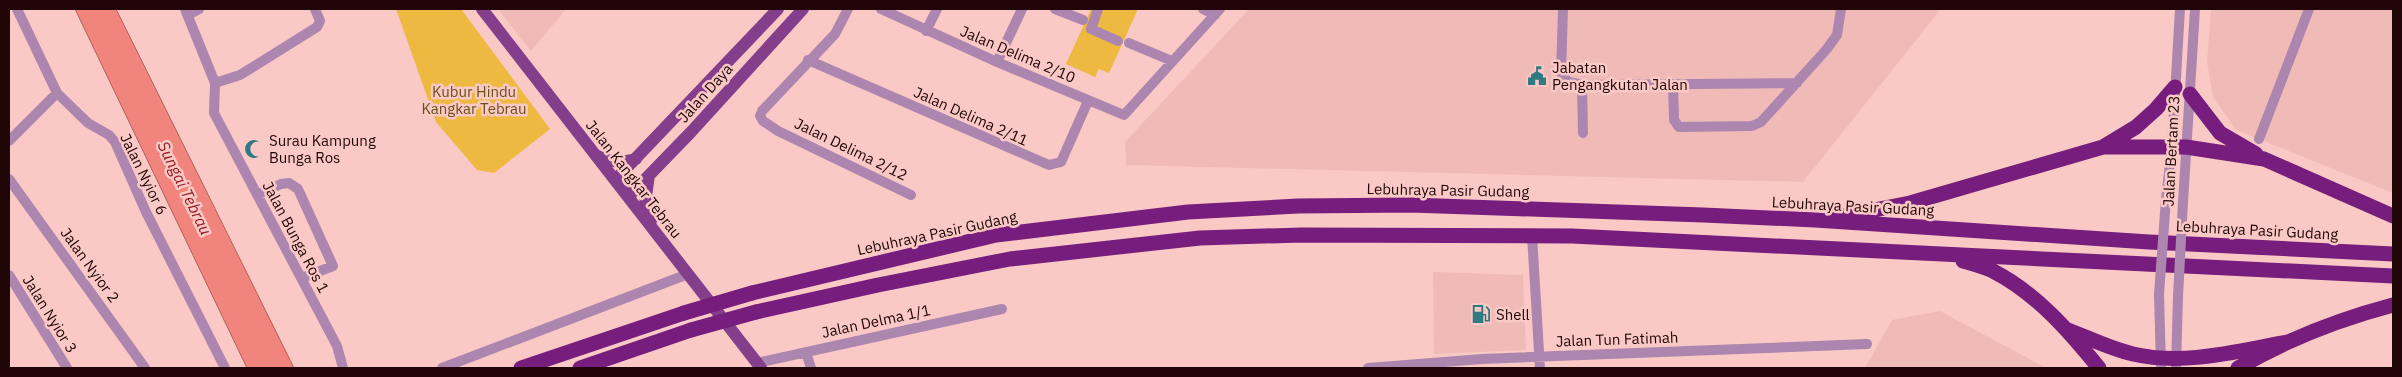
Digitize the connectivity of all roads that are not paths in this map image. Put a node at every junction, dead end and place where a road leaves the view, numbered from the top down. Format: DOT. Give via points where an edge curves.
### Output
graph roads {
  1 [pos="17,9"];
  2 [pos="199,9"];
  3 [pos="315,9"];
  4 [pos="482,9"];
  5 [pos="778,9"];
  6 [pos="803,9"];
  7 [pos="848,9"];
  8 [pos="881,9"];
  9 [pos="938,9"];
  10 [pos="1022,9"];
  11 [pos="1055,9"];
  12 [pos="1098,9"];
  13 [pos="1202,9"];
  14 [pos="1563,9"];
  15 [pos="1841,9"];
  16 [pos="2180,9"];
  17 [pos="2195,9"];
  18 [pos="2309,9"];
  19 [pos="187,12"];
  20 [pos="1217,12"];
  21 [pos="1083,20"];
  22 [pos="926,31"];
  23 [pos="757,32"];
  24 [pos="761,55"];
  25 [pos="808,60"];
  26 [pos="997,62"];
  27 [pos="1172,62"];
  28 [pos="215,83"];
  29 [pos="1797,83"];
  30 [pos="1673,84"];
  31 [pos="1582,85"];
  32 [pos="2175,87"];
  33 [pos="57,93"];
  34 [pos="2190,94"];
  35 [pos="1088,101"];
  36 [pos="1583,134"];
  37 [pos="2259,139"];
  38 [pos="9,141"];
  39 [pos="2179,147"];
  40 [pos="2103,148"];
  41 [pos="594,154"];
  42 [pos="636,159"];
  43 [pos="2264,159"];
  44 [pos="649,175"];
  45 [pos="9,179"];
  46 [pos="614,180"];
  47 [pos="257,195"];
  48 [pos="911,195"];
  49 [pos="628,197"];
  50 [pos="2393,216"];
  51 [pos="1815,220"];
  52 [pos="654,231"];
  53 [pos="1532,235"];
  54 [pos="2393,254"];
  55 [pos="1944,255"];
  56 [pos="688,274"];
  57 [pos="9,276"];
  58 [pos="2393,276"];
  59 [pos="302,278"];
  60 [pos="2393,305"];
  61 [pos="1002,309"];
  62 [pos="2068,330"];
  63 [pos="2288,342"];
  64 [pos="1867,344"];
  65 [pos="806,352"];
  66 [pos="1540,357"];
  67 [pos="2160,363"];
  68 [pos="2176,364"];
  69 [pos="759,365"];
  70 [pos="67,368"];
  71 [pos="145,368"];
  72 [pos="225,368"];
  73 [pos="343,368"];
  74 [pos="442,368"];
  75 [pos="521,368"];
  76 [pos="580,368"];
  77 [pos="811,368"];
  78 [pos="1368,368"];
  79 [pos="1540,368"];
  80 [pos="2099,368"];
  81 [pos="2238,368"];
  1 -- 33 [label="street, Jalan Nyior 6"];
  2 -- 19 [label="street"];
  3 -- 28 [label="street" via="320,20 317,27 240,75"];
  4 -- 41 [label="main road, Jalan Kangkar Tebrau"];
  5 -- 23 [label="main road, Jalan Daya"];
  6 -- 24 [label="main road, Jalan Daya"];
  7 -- 25 [label="street" via="835,34"];
  8 -- 22 [label="street, Jalan Delima 2/10"];
  9 -- 22 [label="street"];
  10 -- 26 [label="street"];
  11 -- 21 [label="street"];
  12 -- 27 [label="street" via="1091,29"];
  13 -- 20 [label="street"];
  14 -- 31 [label="street" via="1561,73 1568,82"];
  15 -- 29 [label="street" via="1837,35"];
  16 -- 32 [label="street, Jalan Bertam 23"];
  17 -- 34 [label="street, Jalan Bertam 23"];
  18 -- 37 [label="street"];
  19 -- 28 [label="street, Jalan Bunga Ros 1"];
  20 -- 27 [label="street"];
  22 -- 26 [label="street, Jalan Delima 2/10"];
  23 -- 24 [label="main road" via="724,76 724,81 731,81"];
  23 -- 42 [label="main road, Jalan Daya"];
  24 -- 44 [label="main road, Jalan Daya"];
  25 -- 35 [label="street, Jalan Delima 2/11" via="1049,166 1061,162"];
  25 -- 48 [label="street, Jalan Delima 2/12" via="760,113 761,119 778,131"];
  26 -- 35 [label="street, Jalan Delima 2/10"];
  27 -- 35 [label="street, Jalan Delima 2/10" via="1124,115"];
  28 -- 47 [label="street, Jalan Bunga Ros 1" via="214,113"];
  29 -- 30 [label="street"];
  29 -- 30 [label="street" via="1761,122 1752,126 1681,127 1674,120"];
  30 -- 31 [label="street"];
  31 -- 36 [label="street"];
  32 -- 39 [label="street, Jalan Bertam 23"];
  32 -- 40 [label="highway" via="2136,127"];
  33 -- 38 [label="street"];
  33 -- 72 [label="street, Jalan Nyior 6" via="88,123 109,134 115,142 146,212"];
  34 -- 39 [label="street, Jalan Bertam 23"];
  34 -- 43 [label="highway" via="2220,133"];
  39 -- 40 [label="highway"];
  39 -- 43 [label="highway"];
  39 -- 67 [label="street, Jalan Bertam 23, bridge" via="2166,199 2160,294"];
  39 -- 68 [label="street, Jalan Bertam 23, bridge" via="2183,202"];
  40 -- 51 [label="highway" via="1910,203"];
  41 -- 42 [label="main road" via="611,162 624,163"];
  41 -- 46 [label="main road, Jalan Kangkar Tebrau"];
  42 -- 46 [label="main road, Jalan Daya"];
  43 -- 50 [label="highway"];
  44 -- 49 [label="main road, Jalan Daya"];
  44 -- 52 [label="main road" via="645,204"];
  45 -- 71 [label="street, Jalan Nyior 2"];
  46 -- 49 [label="main road, Jalan Kangkar Tebrau"];
  47 -- 59 [label="street, Jalan Bunga Ros 1"];
  47 -- 59 [label="street" via="281,184 288,183 298,189 333,266"];
  49 -- 52 [label="main road, Jalan Kangkar Tebrau"];
  51 -- 54 [label="highway, Lebuhraya Pasir Gudang"];
  51 -- 75 [label="highway, Lebuhraya Pasir Gudang, bridge" via="1411,205 1298,206 1188,212 996,235 752,293"];
  52 -- 56 [label="main road, Jalan Kangkar Tebrau"];
  53 -- 55 [label="highway"];
  53 -- 66 [label="street"];
  53 -- 76 [label="highway, bridge" via="1200,238 1010,259 756,312 691,330"];
  55 -- 58 [label="highway"];
  55 -- 62 [label="highway" via="1992,270 2023,290"];
  56 -- 69 [label="main road, Jalan Kangkar Tebrau"];
  56 -- 74 [label="street"];
  57 -- 70 [label="street, Jalan Nyior 3"];
  59 -- 73 [label="street, Jalan Bunga Ros 1" via="337,346"];
  60 -- 63 [label="highway" via="2365,312"];
  61 -- 65 [label="street, Jalan Delma 1/1"];
  62 -- 67 [label="highway"];
  62 -- 80 [label="highway"];
  63 -- 68 [label="highway"];
  63 -- 81 [label="highway"];
  64 -- 66 [label="street, Jalan Tun Fatimah"];
  65 -- 69 [label="street, Jalan Delma 1/1"];
  65 -- 77 [label="street"];
  66 -- 78 [label="street, Jalan Tun Fatimah"];
  66 -- 79 [label="street"];
  67 -- 68 [label="highway"];
}
